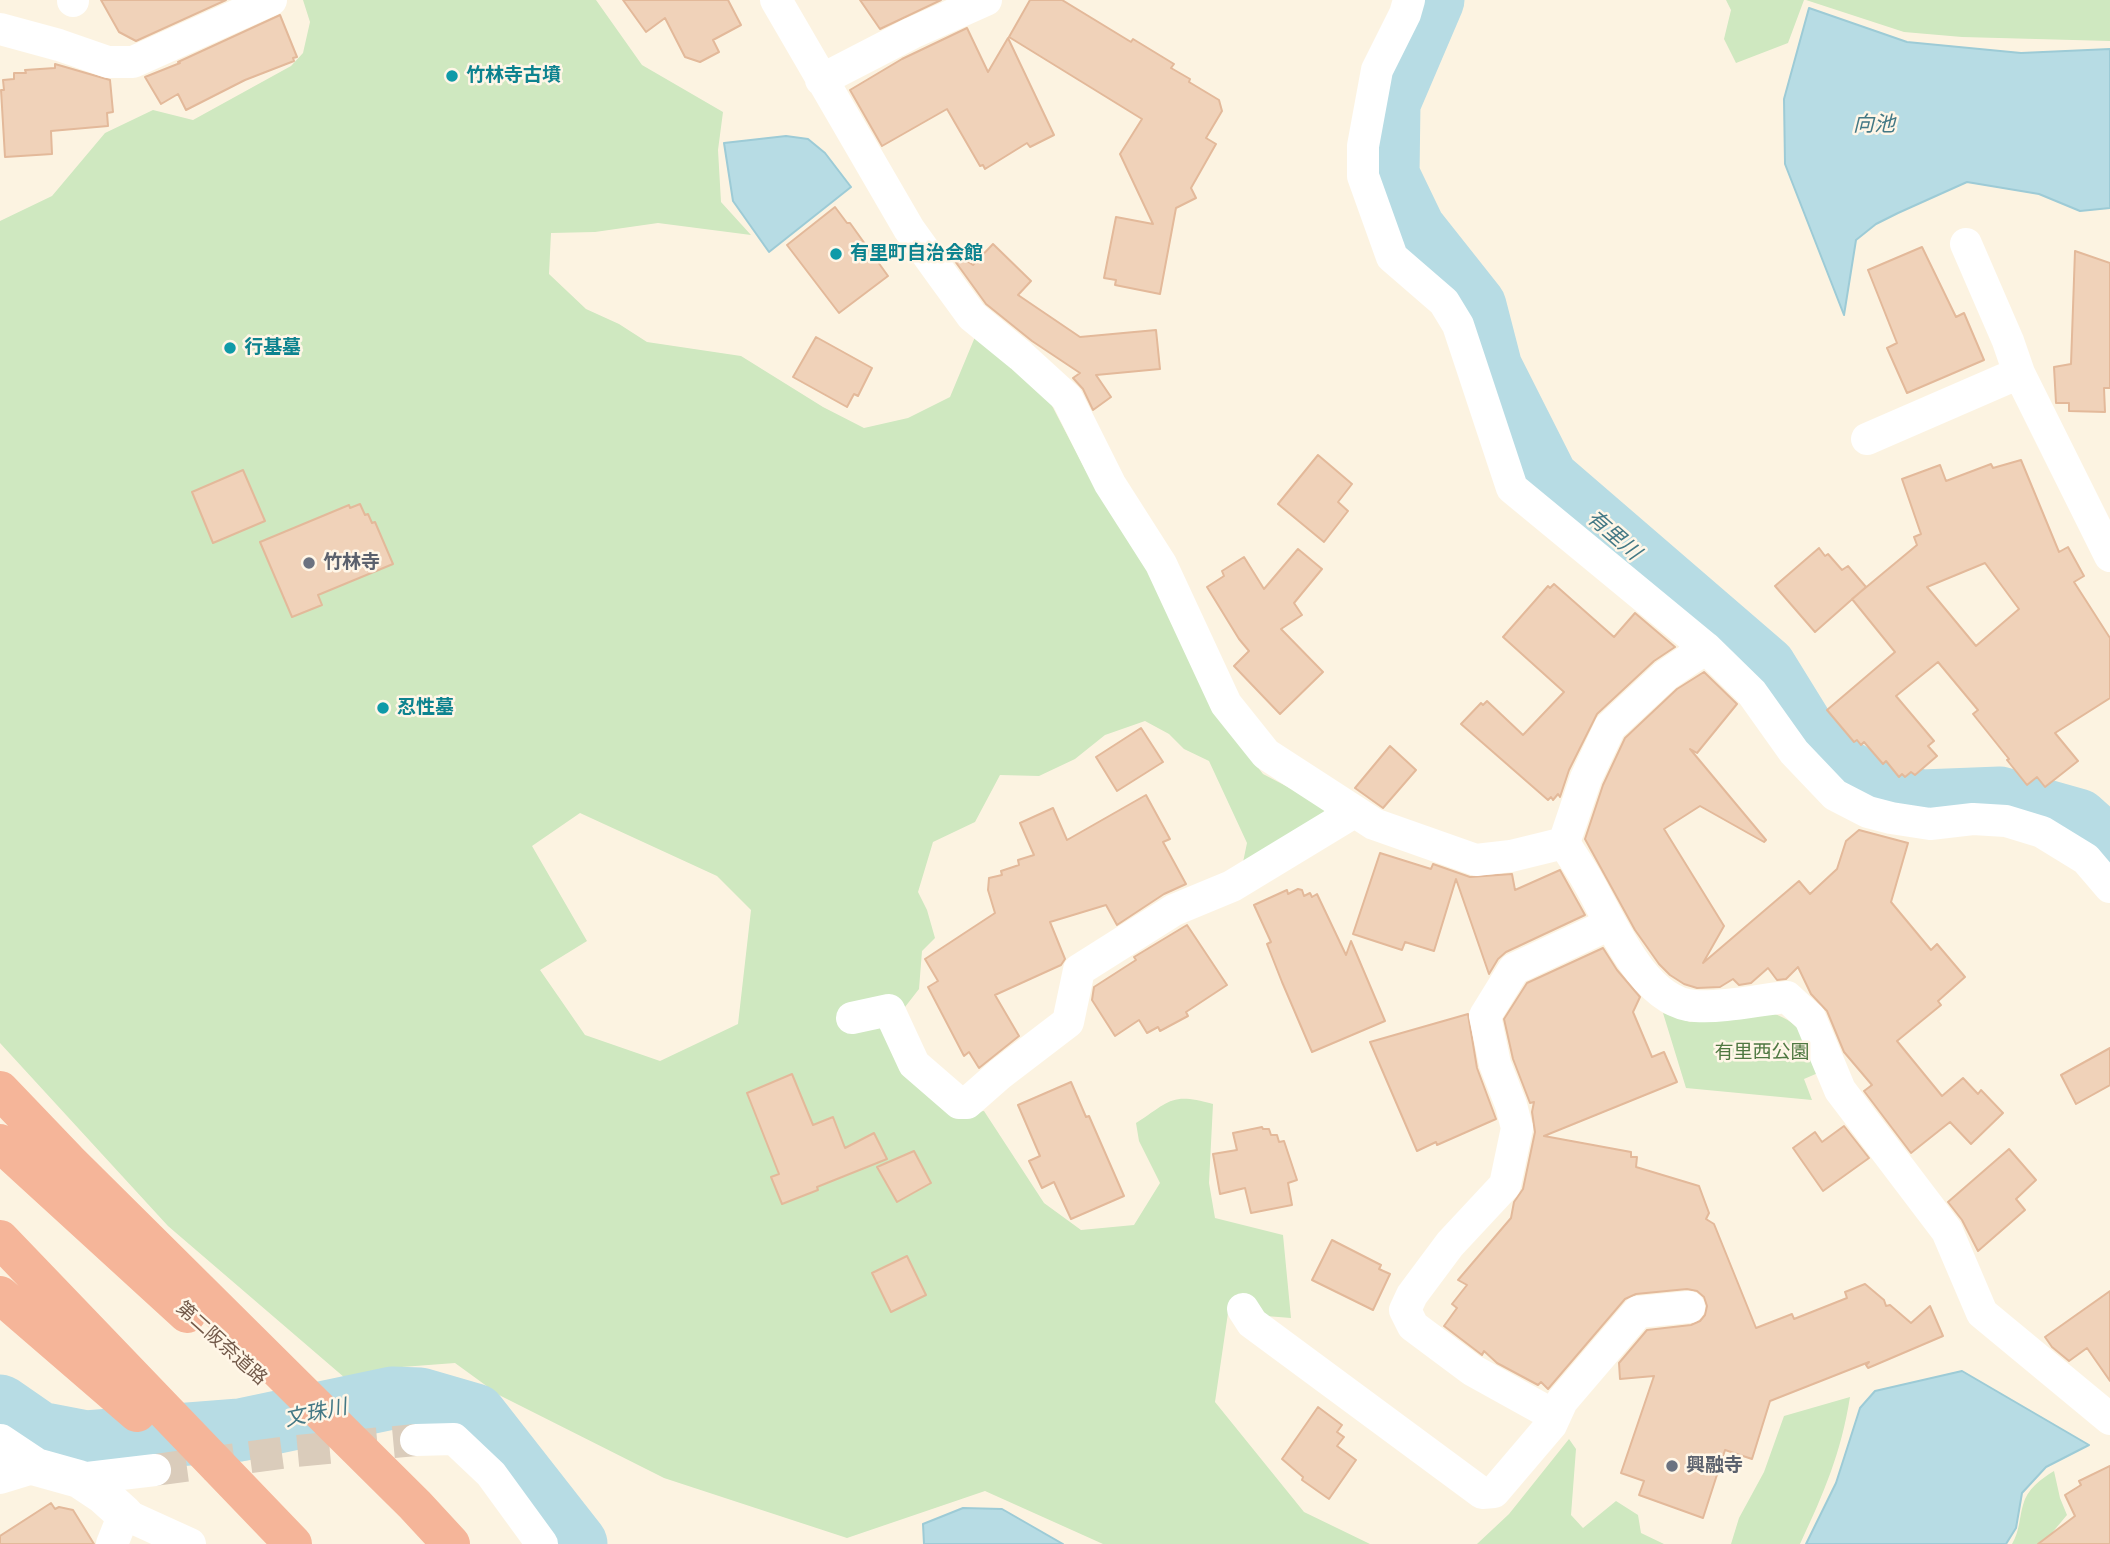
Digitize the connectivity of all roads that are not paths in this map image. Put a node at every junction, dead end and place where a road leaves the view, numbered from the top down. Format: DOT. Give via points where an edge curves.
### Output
graph roads {
  1 [pos="271,0"];
  2 [pos="776,0"];
  3 [pos="986,0"];
  4 [pos="1409,0"];
  5 [pos="0,29"];
  6 [pos="821,80"];
  7 [pos="1966,244"];
  8 [pos="2019,373"];
  9 [pos="1867,439"];
  10 [pos="2110,556"];
  11 [pos="1706,648"];
  12 [pos="1354,812"];
  13 [pos="1564,844"];
  14 [pos="2110,887"];
  15 [pos="1610,924"];
  16 [pos="852,1018"];
  17 [pos="0,1090"];
  18 [pos="0,1143"];
  19 [pos="0,1239"];
  20 [pos="0,1295"];
  21 [pos="1689,1307"];
  22 [pos="1243,1309"];
  23 [pos="1555,1416"];
  24 [pos="2110,1419"];
  25 [pos="416,1440"];
  26 [pos="0,1443"];
  27 [pos="36,1467"];
  28 [pos="155,1470"];
  29 [pos="0,1478"];
  30 [pos="79,1479"];
  31 [pos="118,1529"];
  32 [pos="190,1544"];
  33 [pos="281,1544"];
  34 [pos="293,1544"];
  35 [pos="442,1544"];
  36 [pos="451,1544"];
  37 [pos="542,1544"];
  1 -- 5 [label="street" via="133,62 107,62"];
  2 -- 6 [label="street"];
  3 -- 6 [label="street"];
  4 -- 11 [label="street" via="1377,70 1363,146 1363,176 1392,257 1444,302 1458,325 1512,488"];
  6 -- 12 [label="street" via="909,229 972,316 1067,398 1110,484 1161,564 1226,704 1266,754"];
  7 -- 8 [label="street"];
  8 -- 9 [label="street"];
  8 -- 10 [label="street"];
  11 -- 13 [label="street" via="1666,675 1611,727 1586,778"];
  11 -- 14 [label="street" via="1752,693 1794,752 1835,794 1868,812 1891,818 1930,824 2006,821 2042,832 2086,859"];
  12 -- 13 [label="street" via="1374,824 1476,860"];
  12 -- 16 [label="street" via="1231,886 1174,910 1079,970 1068,1022 967,1103 959,1102 914,1064 889,1010"];
  13 -- 15 [label="street"];
  15 -- 23 [label="street" via="1514,969 1485,1016 1495,1064 1517,1128 1505,1185 1450,1244 1405,1310 1413,1326 1472,1370"];
  15 -- 24 [label="street" via="1638,968 1670,1000 1695,1006 1787,997 1810,1018 1840,1090 1947,1231 1982,1313"];
  17 -- 36 [label="highway"];
  18 -- 35 [label="highway, 第二阪奈道路"];
  19 -- 34 [label="highway"];
  20 -- 33 [label="highway"];
  21 -- 23 [label="street" via="1638,1312 1562,1401"];
  22 -- 23 [label="street" via="1252,1323 1482,1493 1494,1492"];
  25 -- 37 [label="street" via="454,1440 491,1474"];
  26 -- 27 [label="street"];
  27 -- 29 [label="street"];
  27 -- 30 [label="street"];
  28 -- 30 [label="street"];
  30 -- 31 [label="street" via="103,1495"];
  31 -- 32 [label="street"];
}
